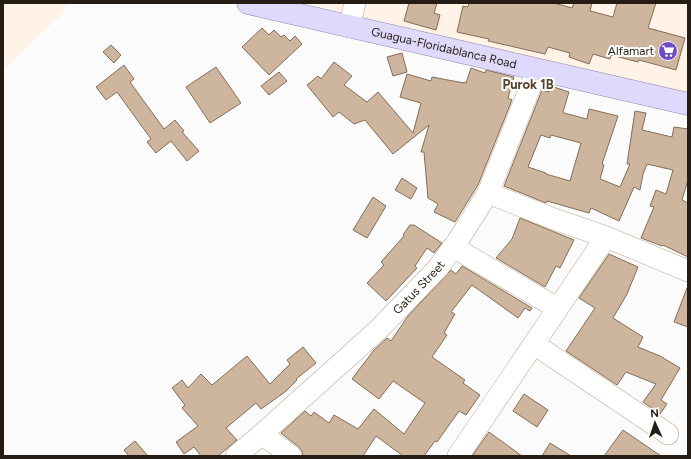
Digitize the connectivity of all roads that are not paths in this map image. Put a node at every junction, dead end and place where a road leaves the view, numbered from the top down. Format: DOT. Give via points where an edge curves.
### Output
graph roads {
  1 [pos="248,3"];
  2 [pos="354,3"];
  3 [pos="349,27"];
  4 [pos="537,70"];
  5 [pos="688,104"];
  6 [pos="488,193"];
  7 [pos="606,237"];
  8 [pos="453,247"];
  9 [pos="688,271"];
  10 [pos="556,308"];
  11 [pos="534,344"];
  12 [pos="262,434"];
  13 [pos="668,434"];
  14 [pos="236,456"];
  15 [pos="291,456"];
  16 [pos="458,456"];
  1 -- 3 [label="main road, Guagua-Floridablanca Road"];
  2 -- 3 [label="street"];
  3 -- 4 [label="main road, Guagua-Floridablanca Road"];
  4 -- 5 [label="main road, Guagua-Floridablanca Road"];
  4 -- 6 [label="street, Gatus Street"];
  6 -- 7 [label="street"];
  6 -- 8 [label="street, Gatus Street"];
  7 -- 9 [label="street"];
  7 -- 10 [label="street"];
  8 -- 10 [label="street"];
  8 -- 12 [label="street, Gatus Street" via="438,268 378,330"];
  10 -- 11 [label="street"];
  11 -- 13 [label="street"];
  11 -- 16 [label="street"];
  12 -- 14 [label="street, Gatus Street"];
  12 -- 15 [label="street"];
}
